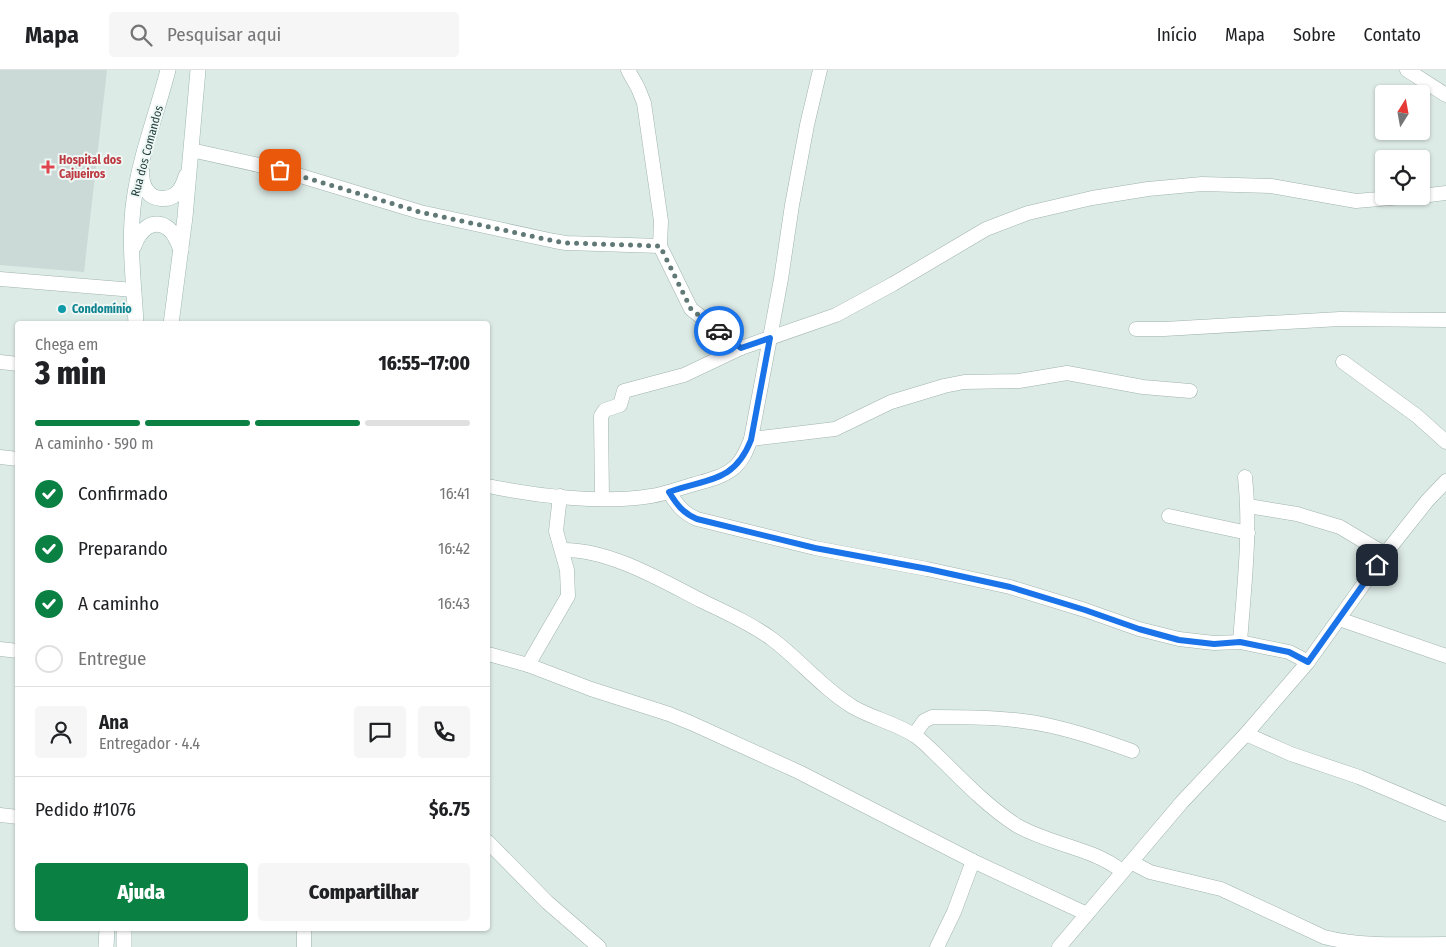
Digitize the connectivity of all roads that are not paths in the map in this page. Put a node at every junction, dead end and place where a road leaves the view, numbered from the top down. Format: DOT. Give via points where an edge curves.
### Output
graph roads {
  1 [pos="168,70"];
  2 [pos="198,70"];
  3 [pos="628,70"];
  4 [pos="820,70"];
  5 [pos="1407,70"];
  6 [pos="1446,95"];
  7 [pos="191,150"];
  8 [pos="142,160"];
  9 [pos="189,169"];
  10 [pos="1446,193"];
  11 [pos="1430,195"];
  12 [pos="1375,199"];
  13 [pos="660,246"];
  14 [pos="132,250"];
  15 [pos="181,251"];
  16 [pos="0,279"];
  17 [pos="134,290"];
  18 [pos="1446,320"];
  19 [pos="136,321"];
  20 [pos="171,321"];
  21 [pos="1136,329"];
  22 [pos="770,338"];
  23 [pos="741,348"];
  24 [pos="0,362"];
  25 [pos="1343,362"];
  26 [pos="15,364"];
  27 [pos="1190,391"];
  28 [pos="751,440"];
  29 [pos="1446,442"];
  30 [pos="0,457"];
  31 [pos="15,458"];
  32 [pos="1245,477"];
  33 [pos="1446,481"];
  34 [pos="490,486"];
  35 [pos="669,492"];
  36 [pos="560,496"];
  37 [pos="602,498"];
  38 [pos="1248,506"];
  39 [pos="1169,516"];
  40 [pos="1248,533"];
  41 [pos="562,550"];
  42 [pos="1385,554"];
  43 [pos="1339,619"];
  44 [pos="1240,642"];
  45 [pos="0,649"];
  46 [pos="15,651"];
  47 [pos="490,655"];
  48 [pos="1446,656"];
  49 [pos="1308,662"];
  50 [pos="528,665"];
  51 [pos="914,734"];
  52 [pos="1246,734"];
  53 [pos="1132,751"];
  54 [pos="1446,814"];
  55 [pos="0,815"];
  56 [pos="15,817"];
  57 [pos="490,844"];
  58 [pos="973,861"];
  59 [pos="1127,867"];
  60 [pos="1087,914"];
  61 [pos="107,931"];
  62 [pos="124,931"];
  63 [pos="304,931"];
  64 [pos="1446,944"];
  65 [pos="106,947"];
  66 [pos="124,947"];
  67 [pos="304,947"];
  68 [pos="599,947"];
  69 [pos="937,947"];
  70 [pos="1059,947"];
  1 -- 8 [label="main road, Rua dos Comandos"];
  2 -- 7 [label="main road"];
  3 -- 13 [label="street" via="644,103 660,211"];
  4 -- 22 [label="street" via="792,204"];
  5 -- 6 [label="street"];
  7 -- 9 [label="main road"];
  7 -- 13 [label="street" via="280,170 420,212 554,241"];
  8 -- 9 [label="main road" via="146,191 159,199 175,196"];
  8 -- 14 [label="main road, Rua dos Comandos" via="133,209"];
  9 -- 15 [label="main road"];
  10 -- 11 [label="street"];
  12 -- 22 [label="street" via="1356,201 1271,186 1202,184 1083,200 1028,213 986,229 836,315"];
  13 -- 23 [label="street" via="691,309"];
  14 -- 15 [label="main road" via="142,230 155,224 170,229"];
  14 -- 17 [label="main road, Rua dos Comandos"];
  15 -- 20 [label="main road"];
  16 -- 17 [label="street"];
  17 -- 19 [label="main road, Rua dos Comandos"];
  18 -- 21 [label="street" via="1340,320"];
  22 -- 23 [label="street"];
  22 -- 28 [label="street"];
  23 -- 37 [label="street" via="684,375 624,391 620,404 603,412"];
  24 -- 26 [label="street"];
  25 -- 29 [label="street" via="1417,416"];
  27 -- 28 [label="street" via="1067,374 964,382 891,402 834,428"];
  28 -- 35 [label="street" via="745,455 726,474"];
  30 -- 31 [label="street"];
  32 -- 38 [label="street"];
  33 -- 42 [label="street"];
  34 -- 36 [label="street"];
  35 -- 37 [label="street" via="632,498"];
  35 -- 44 [label="street" via="678,508 697,519 815,548 1010,587 1179,640 1214,644"];
  36 -- 37 [label="street"];
  36 -- 41 [label="street" via="556,531"];
  38 -- 40 [label="street"];
  38 -- 42 [label="street" via="1297,514 1340,527"];
  39 -- 40 [label="street"];
  40 -- 44 [label="street"];
  41 -- 50 [label="street" via="568,596"];
  41 -- 51 [label="street" via="573,549 612,558 729,614 771,638 854,708"];
  42 -- 43 [label="street"];
  43 -- 48 [label="street"];
  43 -- 49 [label="street"];
  44 -- 49 [label="street" via="1289,652"];
  45 -- 46 [label="street"];
  47 -- 50 [label="street"];
  49 -- 52 [label="street"];
  50 -- 58 [label="street" via="691,723 799,772"];
  51 -- 53 [label="street" via="932,716 994,719 1050,726"];
  51 -- 59 [label="street" via="995,810 1016,824 1039,837"];
  52 -- 54 [label="street"];
  52 -- 59 [label="street"];
  55 -- 56 [label="street"];
  57 -- 68 [label="street" via="547,902"];
  58 -- 60 [label="street"];
  58 -- 69 [label="street"];
  59 -- 60 [label="street"];
  59 -- 64 [label="street" via="1221,889 1335,941 1387,945"];
  60 -- 70 [label="street"];
  61 -- 65 [label="main road"];
  62 -- 66 [label="main road"];
  63 -- 67 [label="street"];
}
